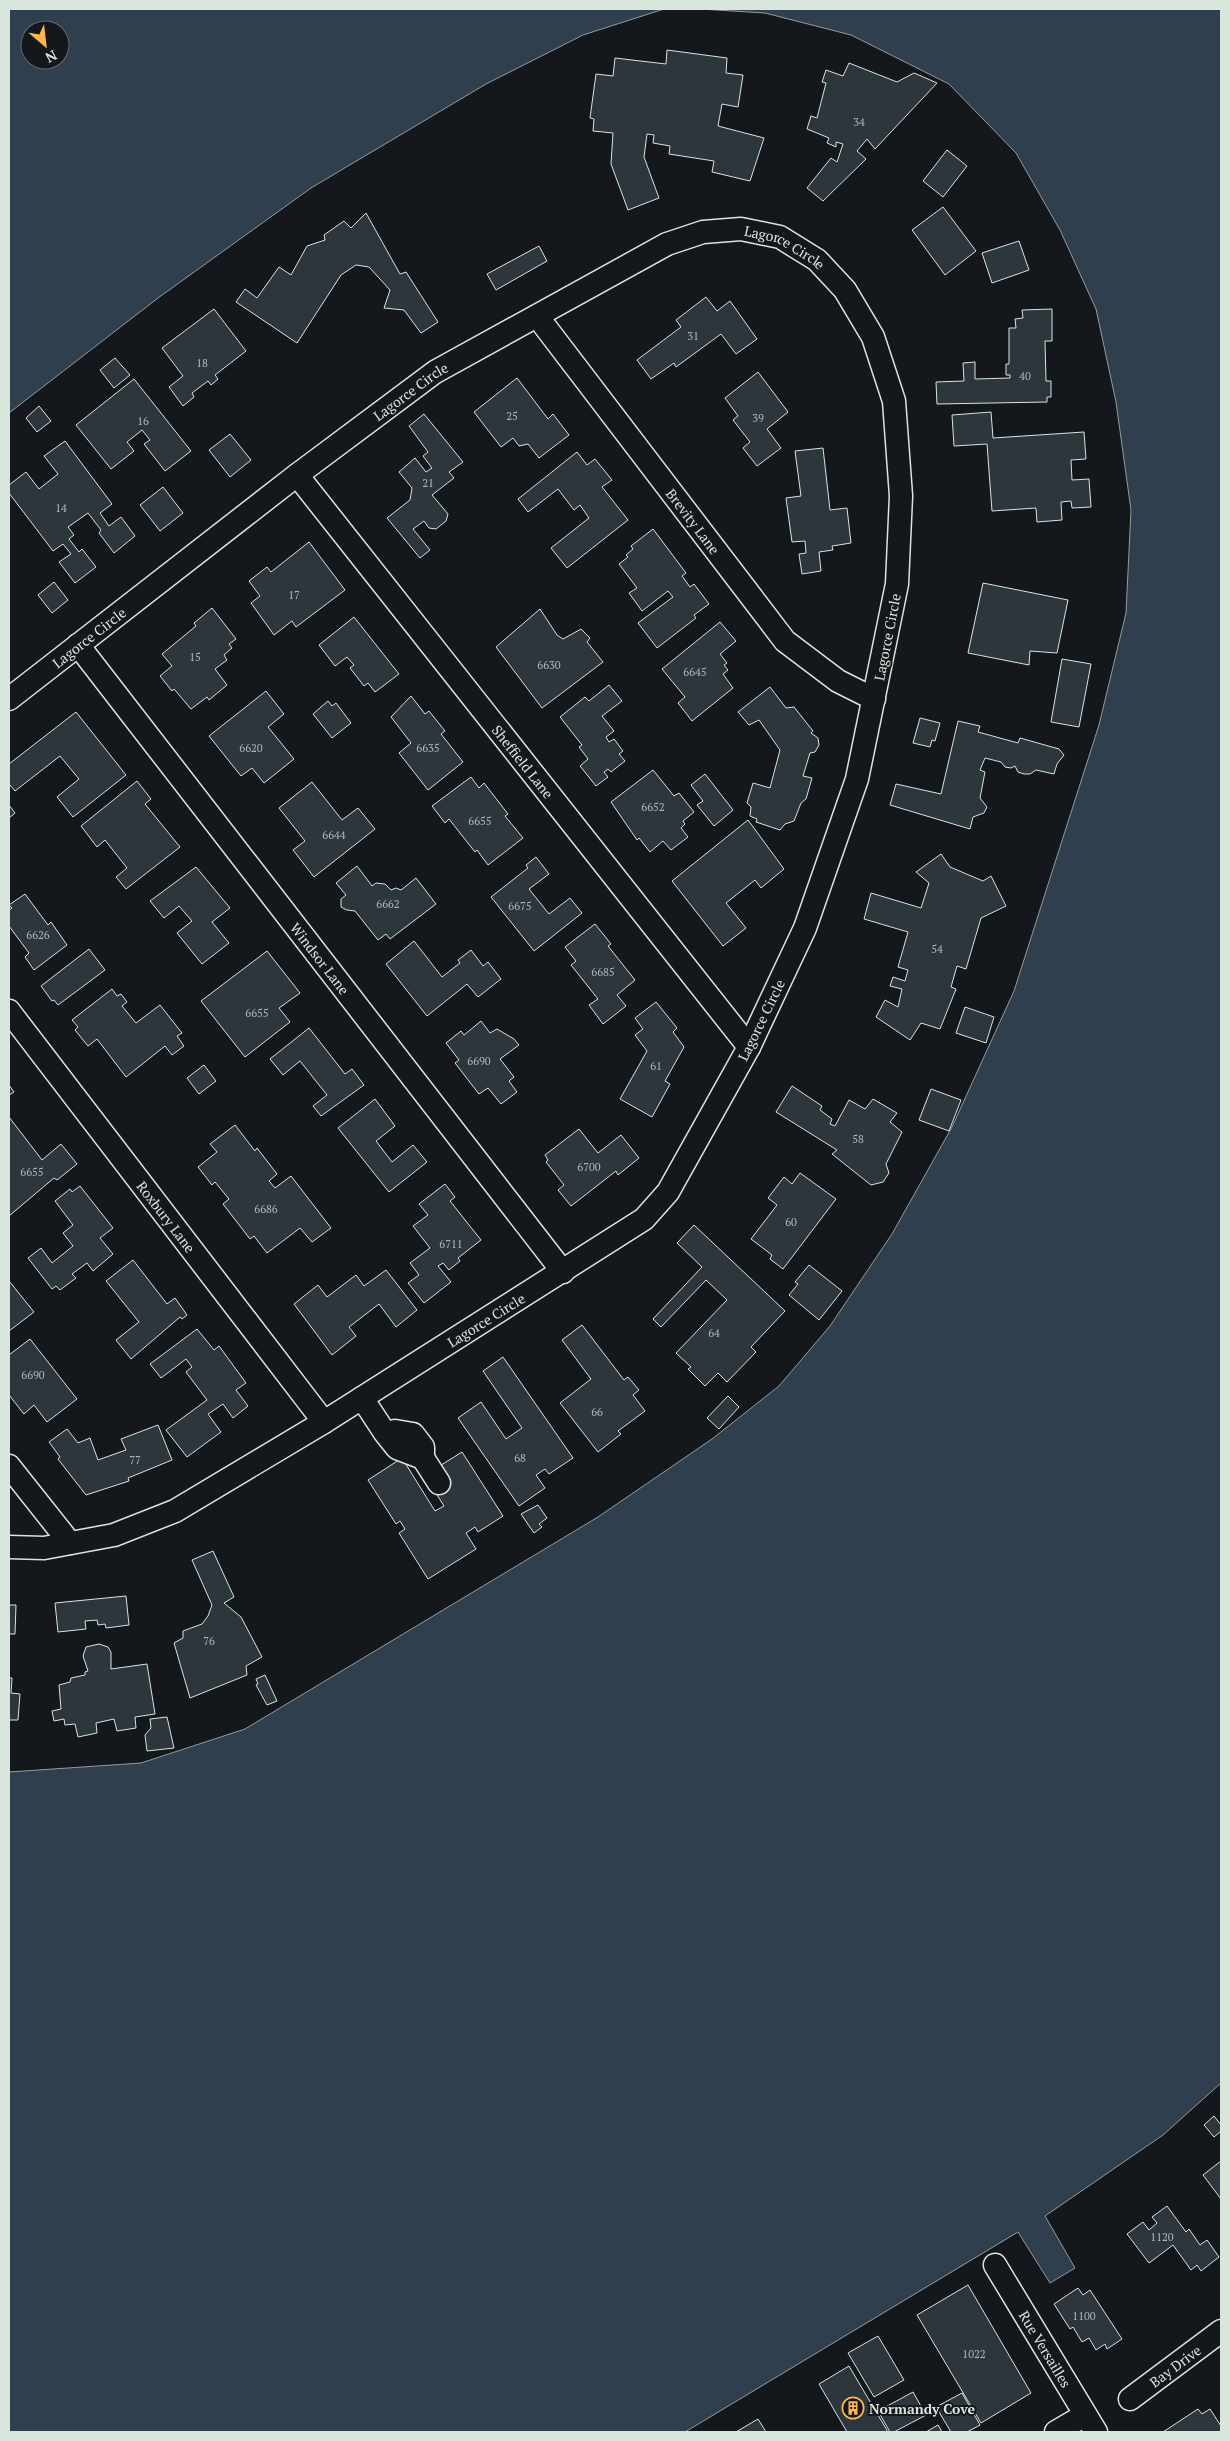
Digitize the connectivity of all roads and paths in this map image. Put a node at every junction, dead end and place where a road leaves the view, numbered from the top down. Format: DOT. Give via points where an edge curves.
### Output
graph roads {
  1 [pos="537,316"];
  2 [pos="297,475"];
  3 [pos="78,646"];
  4 [pos="874,698"];
  5 [pos="9,699"];
  6 [pos="9,1011"];
  7 [pos="749,1047"];
  8 [pos="563,1272"];
  9 [pos="362,1398"];
  10 [pos="324,1422"];
  11 [pos="9,1466"];
  12 [pos="439,1484"];
  13 [pos="70,1543"];
  14 [pos="9,1547"];
  15 [pos="995,2265"];
  16 [pos="1221,2331"];
  17 [pos="1130,2399"];
  18 [pos="1090,2424"];
  19 [pos="1056,2432"];
  1 -- 2 [label="street, Lagorce Circle" via="435,372"];
  1 -- 4 [label="street, Brevity Lane" via="785,641 838,681"];
  1 -- 4 [label="street, Lagorce Circle" via="667,244 703,232 740,229 780,237 817,260 845,290 873,337 894,401 901,496 897,584"];
  2 -- 3 [label="street, Lagorce Circle"];
  2 -- 7 [label="street, Sheffield Lane"];
  3 -- 5 [label="street, Lagorce Circle"];
  3 -- 8 [label="street, Windsor Lane"];
  4 -- 7 [label="street, Lagorce Circle" via="857,779 805,928"];
  6 -- 10 [label="street, Roxbury Lane"];
  7 -- 8 [label="street, Lagorce Circle" via="668,1192 644,1219"];
  8 -- 9 [label="street, Lagorce Circle"];
  9 -- 10 [label="street, Lagorce Circle"];
  9 -- 12 [label="street" via="385,1433 394,1430 413,1434 423,1447 423,1458"];
  10 -- 13 [label="street, Lagorce Circle" via="175,1512 114,1535"];
  11 -- 13 [label="street"];
  13 -- 14 [label="street, Lagorce Circle" via="44,1548"];
  15 -- 18 [label="street, Rue Versailles"];
  16 -- 17 [label="street, Bay Drive"];
  18 -- 19 [label="street"];
}
